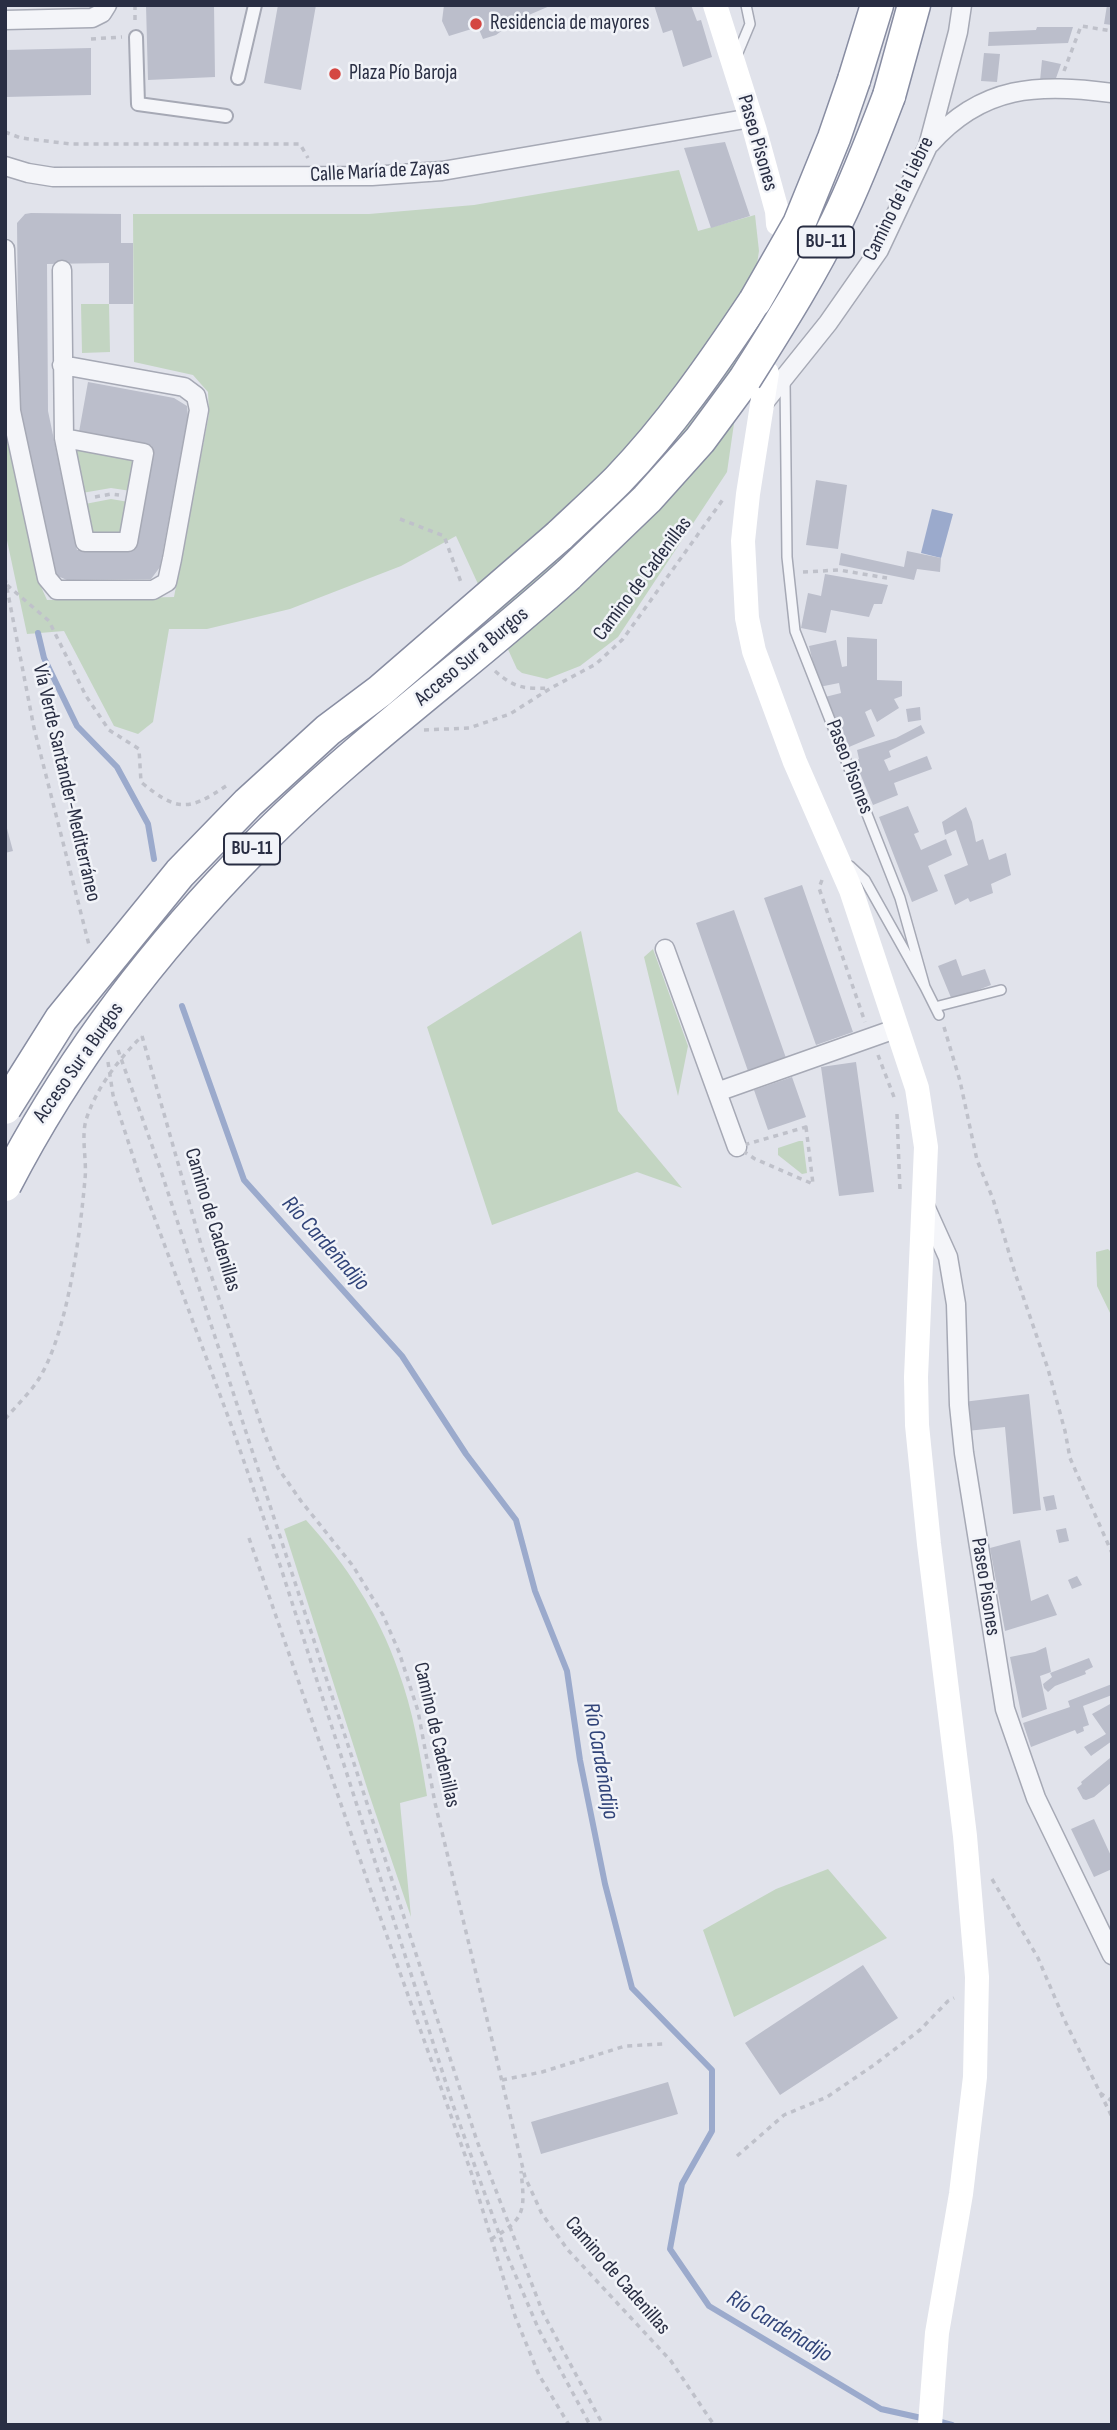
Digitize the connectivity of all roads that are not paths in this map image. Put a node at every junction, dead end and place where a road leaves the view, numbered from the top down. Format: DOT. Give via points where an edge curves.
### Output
graph roads {
  1 [pos="107,5"];
  2 [pos="255,5"];
  3 [pos="715,5"];
  4 [pos="746,5"];
  5 [pos="877,5"];
  6 [pos="914,5"];
  7 [pos="962,5"];
  8 [pos="5,20"];
  9 [pos="136,37"];
  10 [pos="733,63"];
  11 [pos="238,78"];
  12 [pos="1112,93"];
  13 [pos="226,116"];
  14 [pos="751,118"];
  15 [pos="929,146"];
  16 [pos="5,166"];
  17 [pos="778,224"];
  18 [pos="5,248"];
  19 [pos="62,270"];
  20 [pos="62,365"];
  21 [pos="765,383"];
  22 [pos="64,438"];
  23 [pos="834,850"];
  24 [pos="665,949"];
  25 [pos="925,987"];
  26 [pos="1001,990"];
  27 [pos="898,1028"];
  28 [pos="717,1092"];
  29 [pos="5,1108"];
  30 [pos="737,1147"];
  31 [pos="5,1185"];
  32 [pos="924,1202"];
  33 [pos="1112,1955"];
  34 [pos="930,2414"];
  1 -- 8 [label="street" via="92,18"];
  2 -- 11 [label="street"];
  3 -- 10 [label="main road, Paseo Pisones"];
  4 -- 10 [label="lane" via="750,24"];
  5 -- 29 [label="highway, Acceso Sur a Burgos / BU-11, bridge" via="834,138 799,224 755,301 677,411 618,480 559,536 380,691 328,730 180,873 61,1020"];
  6 -- 21 [label="highway, Acceso Sur a Burgos / BU-11, bridge" via="889,96 867,154 837,221 774,334"];
  7 -- 15 [label="street, Camino de la Liebre"];
  9 -- 13 [label="street" via="138,104"];
  10 -- 14 [label="main road, Paseo Pisones"];
  12 -- 15 [label="street" via="1059,87 1001,95 944,128"];
  14 -- 16 [label="street, Calle María de Zayas" via="442,171 372,176 53,177"];
  14 -- 17 [label="main road, Paseo Pisones"];
  15 -- 21 [label="street, Camino de la Liebre" via="879,250 828,323"];
  18 -- 20 [label="street" via="11,411 47,579 57,590 153,590 167,582 200,410 196,396 184,387"];
  19 -- 20 [label="street"];
  20 -- 22 [label="street"];
  21 -- 23 [label="main road, Paseo Pisones" via="743,541 747,618 762,678"];
  21 -- 25 [label="lane, Paseo Pisones" via="795,631 900,898"];
  21 -- 31 [label="highway, Acceso Sur a Burgos / BU-11, bridge" via="700,440 568,575 255,846 155,957 80,1055"];
  22 -- 22 [label="street" via="85,542 128,542 144,453"];
  23 -- 25 [label="lane, Paseo Pisones" via="865,880"];
  23 -- 27 [label="main road, Paseo Pisones"];
  24 -- 28 [label="street"];
  25 -- 26 [label="lane" via="937,1011"];
  27 -- 28 [label="street"];
  27 -- 32 [label="main road, Paseo Pisones" via="921,1105 926,1147"];
  28 -- 30 [label="street"];
  32 -- 33 [label="street, Paseo Pisones" via="948,1257 956,1304 964,1453 1005,1709 1036,1798"];
  32 -- 34 [label="main road, Paseo Pisones" via="917,1425 965,1836 977,1988 975,2077 937,2333"];
}
